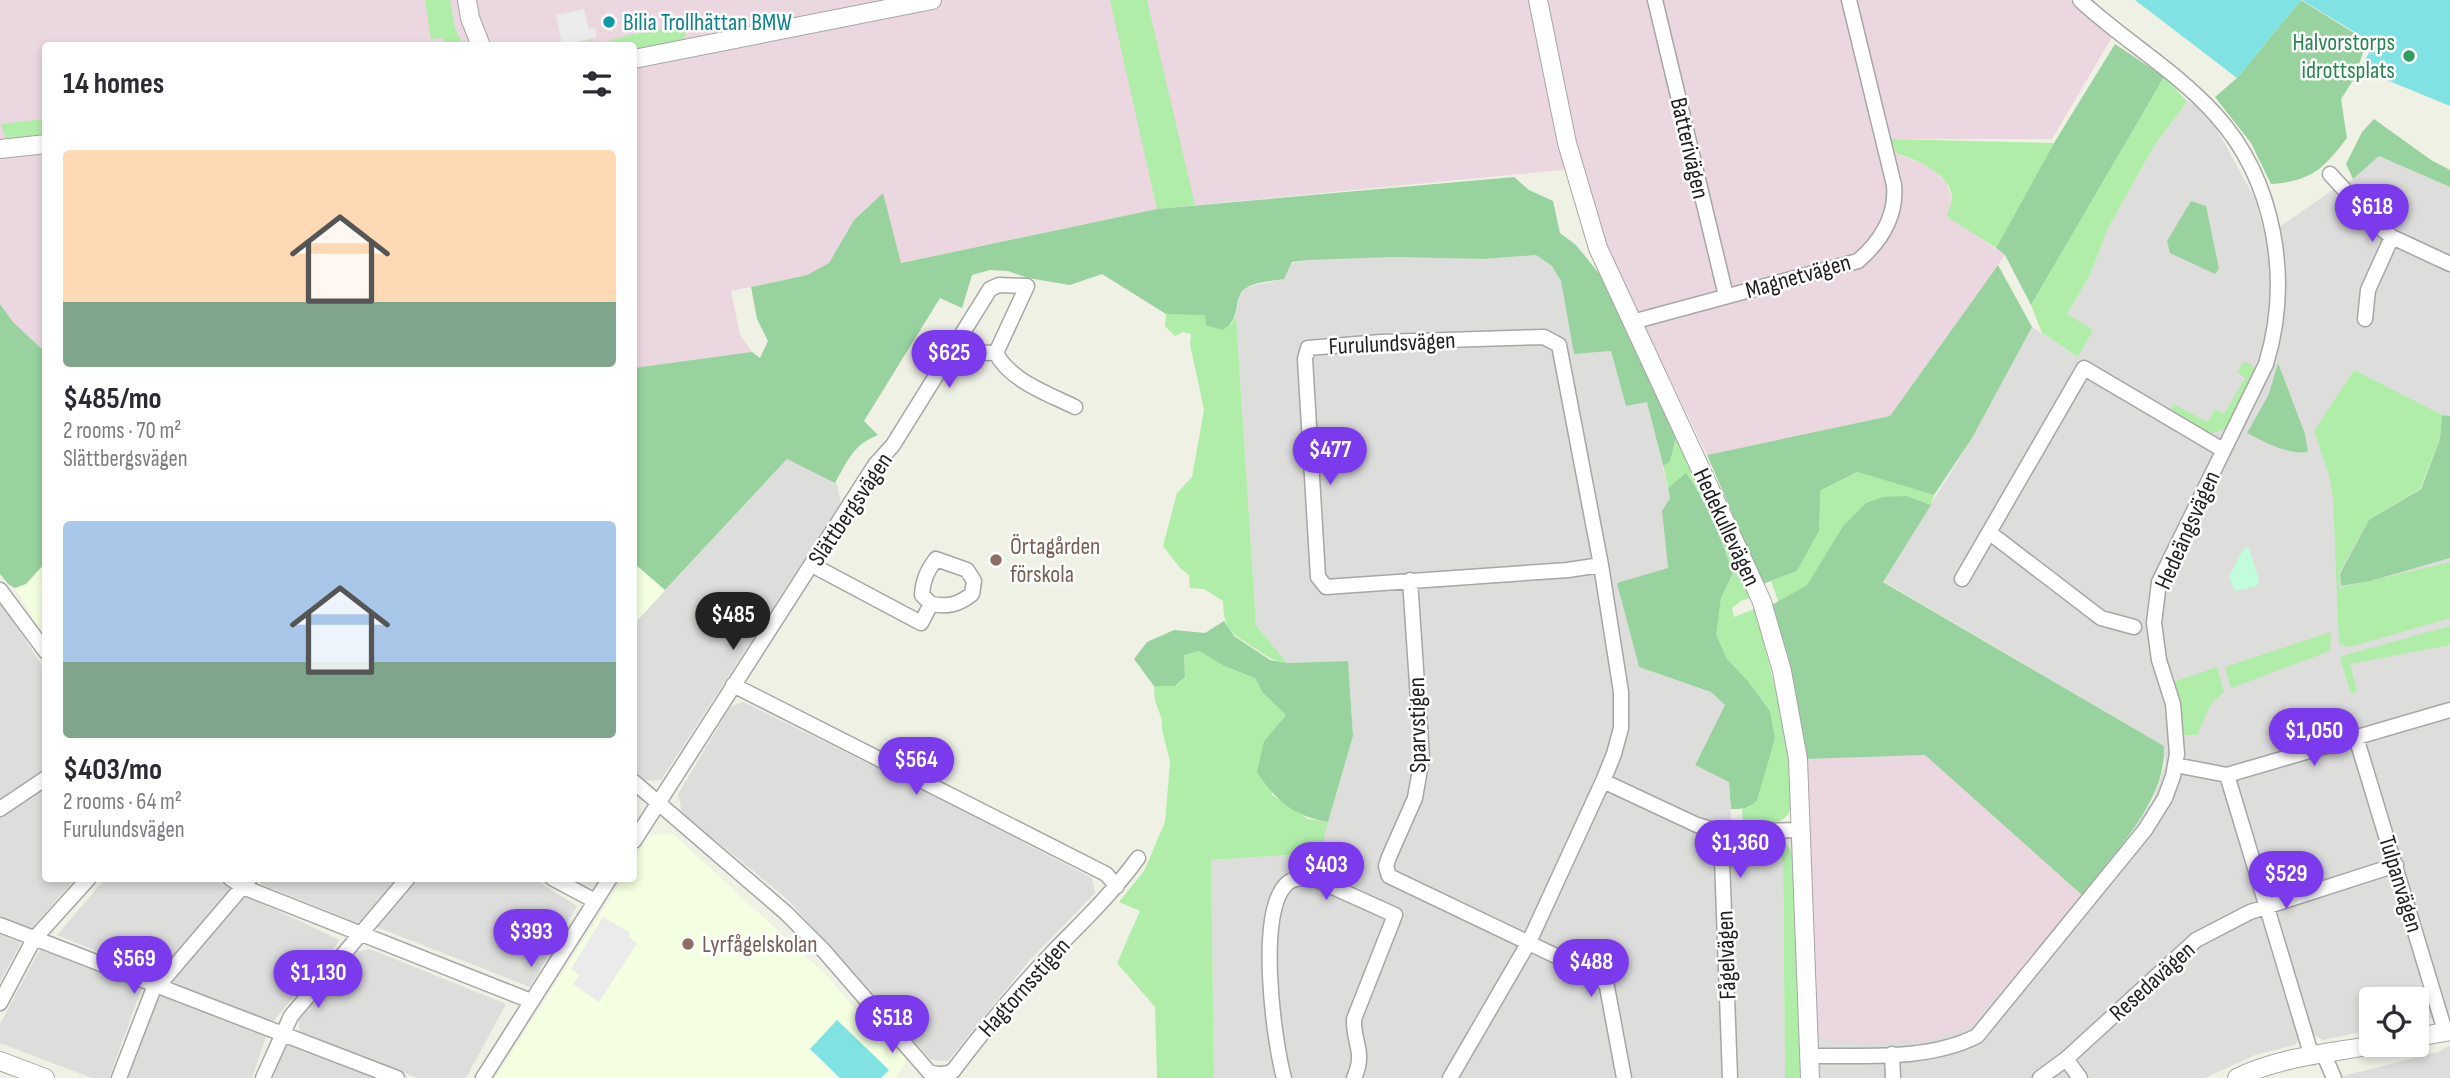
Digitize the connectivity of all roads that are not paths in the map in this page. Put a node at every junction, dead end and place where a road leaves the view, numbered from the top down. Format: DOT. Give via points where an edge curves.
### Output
graph roads {
  1 [pos="932,0"];
  2 [pos="1538,0"];
  3 [pos="1655,0"];
  4 [pos="1849,0"];
  5 [pos="2080,0"];
  6 [pos="468,9"];
  7 [pos="469,42"];
  8 [pos="480,42"];
  9 [pos="637,58"];
  10 [pos="42,144"];
  11 [pos="0,149"];
  12 [pos="2330,174"];
  13 [pos="2392,237"];
  14 [pos="2450,264"];
  15 [pos="1726,296"];
  16 [pos="2365,319"];
  17 [pos="1632,322"];
  18 [pos="952,352"];
  19 [pos="996,354"];
  20 [pos="1075,407"];
  21 [pos="2224,450"];
  22 [pos="1990,533"];
  23 [pos="812,565"];
  24 [pos="1601,565"];
  25 [pos="1962,579"];
  26 [pos="1410,580"];
  27 [pos="0,590"];
  28 [pos="931,604"];
  29 [pos="2134,627"];
  30 [pos="42,647"];
  31 [pos="733,685"];
  32 [pos="2450,710"];
  33 [pos="2356,737"];
  34 [pos="2175,765"];
  35 [pos="2227,775"];
  36 [pos="42,780"];
  37 [pos="1603,781"];
  38 [pos="637,785"];
  39 [pos="658,804"];
  40 [pos="1,806"];
  41 [pos="1801,830"];
  42 [pos="1721,832"];
  43 [pos="637,836"];
  44 [pos="1138,858"];
  45 [pos="2396,865"];
  46 [pos="85,882"];
  47 [pos="405,882"];
  48 [pos="559,882"];
  49 [pos="607,882"];
  50 [pos="247,883"];
  51 [pos="1117,886"];
  52 [pos="595,901"];
  53 [pos="2267,906"];
  54 [pos="0,925"];
  55 [pos="360,934"];
  56 [pos="34,939"];
  57 [pos="1529,942"];
  58 [pos="155,985"];
  59 [pos="531,1001"];
  60 [pos="0,1003"];
  61 [pos="2448,1031"];
  62 [pos="282,1033"];
  63 [pos="2429,1035"];
  64 [pos="2359,1048"];
  65 [pos="1892,1054"];
  66 [pos="1810,1056"];
  67 [pos="2318,1056"];
  68 [pos="2066,1059"];
  69 [pos="0,1061"];
  70 [pos="45,1078"];
  71 [pos="119,1078"];
  72 [pos="263,1078"];
  73 [pos="397,1078"];
  74 [pos="483,1078"];
  75 [pos="1284,1078"];
  76 [pos="1354,1078"];
  77 [pos="1450,1078"];
  78 [pos="1624,1078"];
  79 [pos="1730,1078"];
  80 [pos="1810,1078"];
  81 [pos="1893,1078"];
  82 [pos="2040,1078"];
  83 [pos="2080,1078"];
  84 [pos="2237,1078"];
  85 [pos="2334,1078"];
  1 -- 9 [label="street"];
  2 -- 17 [label="street, Hedekullevägen" via="1582,198 1598,248"];
  3 -- 15 [label="street, Batterivägen"];
  4 -- 15 [label="street, Magnetvägen" via="1894,186 1890,220 1858,261"];
  5 -- 21 [label="street, Hedeängsvägen" via="2214,113 2245,157 2269,212 2278,274 2271,347"];
  6 -- 7 [label="street"];
  6 -- 8 [label="street"];
  10 -- 11 [label="street"];
  12 -- 13 [label="street"];
  13 -- 14 [label="street"];
  13 -- 16 [label="street" via="2368,290"];
  15 -- 17 [label="street, Magnetvägen"];
  17 -- 41 [label="street, Hedekullevägen" via="1762,602 1791,713"];
  18 -- 19 [label="street"];
  18 -- 19 [label="street, Slättbergsvägen" via="990,289 1027,286"];
  18 -- 23 [label="street, Slättbergsvägen"];
  19 -- 20 [label="street" via="1014,374"];
  21 -- 22 [label="street" via="2084,368"];
  21 -- 34 [label="street, Hedeängsvägen" via="2167,563 2155,603 2159,660 2173,704"];
  22 -- 25 [label="street"];
  22 -- 29 [label="street" via="2101,618"];
  23 -- 28 [label="street" via="921,624"];
  23 -- 31 [label="street, Slättbergsvägen"];
  24 -- 26 [label="street, Furulundsvägen"];
  24 -- 26 [label="street, Furulundsvägen" via="1559,345 1553,340 1311,347 1305,359 1318,577 1326,587"];
  24 -- 37 [label="street, Furulundsvägen" via="1621,692 1621,728"];
  26 -- 57 [label="street, Sparvstigen" via="1422,758 1415,798 1386,866 1389,876"];
  27 -- 30 [label="street"];
  31 -- 39 [label="street, Slättbergsvägen"];
  31 -- 51 [label="street" via="1106,874"];
  32 -- 33 [label="street"];
  33 -- 35 [label="street"];
  33 -- 45 [label="street, Tulpanvägen"];
  34 -- 35 [label="street"];
  34 -- 65 [label="street, Hedeängsvägen" via="2165,798 2145,830 1978,1036 1945,1049"];
  35 -- 53 [label="street"];
  36 -- 40 [label="street"];
  37 -- 42 [label="street"];
  37 -- 57 [label="street, Furulundsvägen"];
  38 -- 39 [label="street, Hagtornsstigen"];
  39 -- 43 [label="street, Slättbergsvägen"];
  39 -- 51 [label="street, Hagtornsstigen" via="786,914 929,1072 936,1074 953,1071 1043,963"];
  41 -- 42 [label="street"];
  41 -- 66 [label="street, Hedekullevägen"];
  42 -- 79 [label="street, Fågelvägen"];
  44 -- 51 [label="street, Hagtornsstigen"];
  45 -- 53 [label="street, Resedavägen"];
  45 -- 61 [label="street, Tulpanvägen"];
  46 -- 56 [label="street"];
  47 -- 55 [label="street"];
  48 -- 52 [label="street"];
  49 -- 52 [label="street"];
  50 -- 55 [label="street"];
  50 -- 58 [label="street"];
  52 -- 59 [label="street"];
  53 -- 67 [label="street"];
  53 -- 68 [label="street, Resedavägen" via="2196,940"];
  54 -- 56 [label="street"];
  55 -- 59 [label="street"];
  55 -- 62 [label="street" via="298,1006"];
  56 -- 58 [label="street"];
  56 -- 60 [label="street"];
  57 -- 77 [label="street, Furulundsvägen"];
  57 -- 78 [label="street, Sparvstigen" via="1602,978"];
  58 -- 62 [label="street"];
  58 -- 71 [label="street"];
  59 -- 74 [label="street"];
  61 -- 63 [label="street"];
  62 -- 72 [label="street"];
  62 -- 73 [label="street"];
  64 -- 67 [label="street"];
  65 -- 66 [label="street, Hedeängsvägen"];
  65 -- 81 [label="street"];
  66 -- 80 [label="street, Hedekullevägen"];
  67 -- 84 [label="street" via="2264,1067"];
  67 -- 85 [label="street"];
  68 -- 82 [label="street, Resedavägen"];
  68 -- 83 [label="street"];
  69 -- 70 [label="street"];
  75 -- 76 [label="street" via="1270,992 1270,934 1279,893 1290,881 1302,878 1315,879 1395,915 1354,1019 1353,1032 1360,1048"];
}
